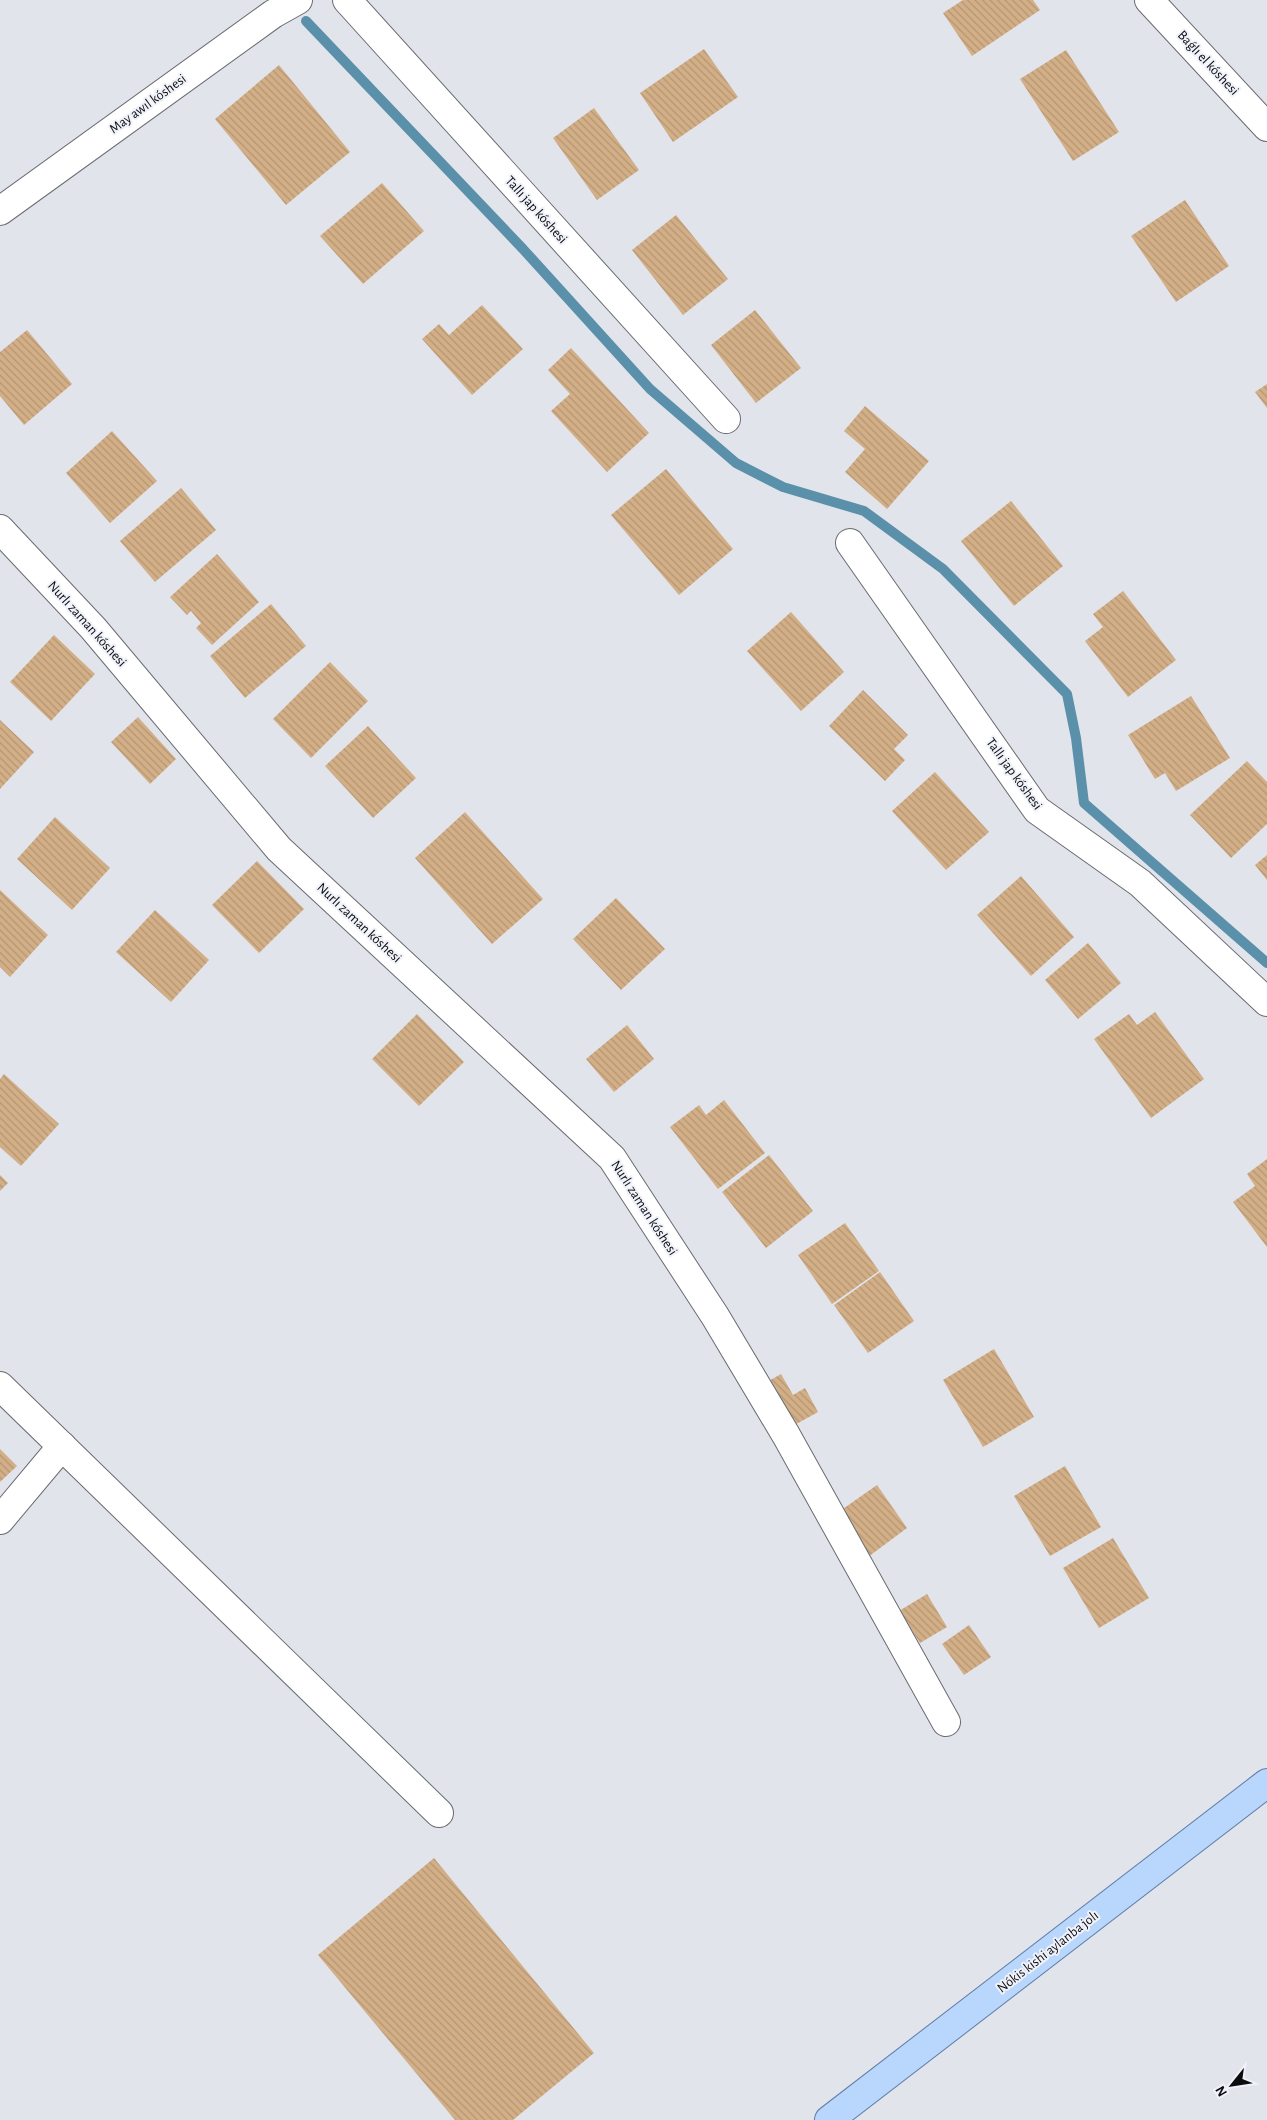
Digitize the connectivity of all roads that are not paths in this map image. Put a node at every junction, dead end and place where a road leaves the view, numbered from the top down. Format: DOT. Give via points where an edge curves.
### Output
graph roads {
  1 [pos="298,0"];
  2 [pos="347,0"];
  3 [pos="1149,0"];
  4 [pos="1267,127"];
  5 [pos="0,211"];
  6 [pos="726,419"];
  7 [pos="0,529"];
  8 [pos="850,544"];
  9 [pos="1267,1002"];
  10 [pos="0,1386"];
  11 [pos="62,1446"];
  12 [pos="0,1520"];
  13 [pos="946,1722"];
  14 [pos="1267,1783"];
  15 [pos="439,1813"];
  16 [pos="828,2120"];
  1 -- 5 [label="street, May awıl kóshesi" via="273,14"];
  2 -- 6 [label="street, Tallı jap kóshesi"];
  3 -- 4 [label="street, Baǵlı el kóshesi"];
  7 -- 13 [label="street, Nurlı zaman kóshesi" via="93,628 279,849 612,1158 715,1316 786,1435"];
  8 -- 9 [label="street, Tallı jap kóshesi" via="1037,810 1140,883"];
  10 -- 11 [label="street"];
  11 -- 12 [label="street"];
  11 -- 15 [label="street"];
  14 -- 16 [label="main road, Nókis kishi aylanba jolı"];
}
